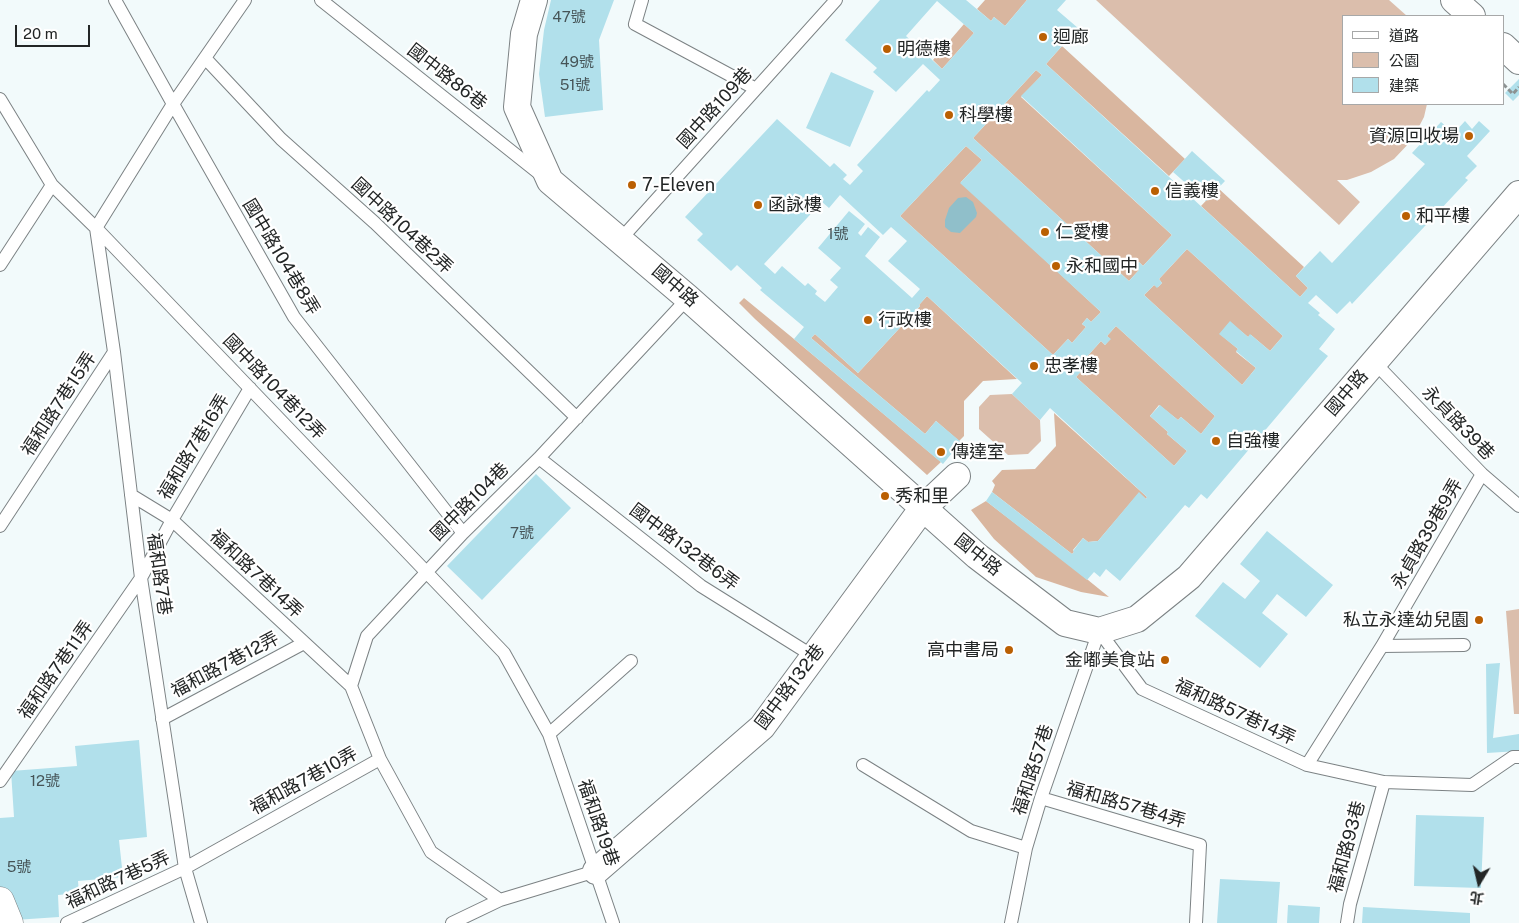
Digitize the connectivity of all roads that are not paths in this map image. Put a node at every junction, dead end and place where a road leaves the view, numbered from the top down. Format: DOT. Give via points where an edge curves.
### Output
graph roads {
  1 [pos="115,0"];
  2 [pos="245,0"];
  3 [pos="321,0"];
  4 [pos="534,0"];
  5 [pos="642,0"];
  6 [pos="836,0"];
  7 [pos="1454,0"];
  8 [pos="1471,15"];
  9 [pos="1504,47"];
  10 [pos="205,58"];
  11 [pos="1519,61"];
  12 [pos="756,89"];
  13 [pos="0,99"];
  14 [pos="173,104"];
  15 [pos="550,181"];
  16 [pos="52,185"];
  17 [pos="1519,194"];
  18 [pos="96,228"];
  19 [pos="620,240"];
  20 [pos="0,265"];
  21 [pos="688,298"];
  22 [pos="114,352"];
  23 [pos="1374,362"];
  24 [pos="250,388"];
  25 [pos="577,418"];
  26 [pos="539,458"];
  27 [pos="1482,474"];
  28 [pos="956,476"];
  29 [pos="131,495"];
  30 [pos="1519,506"];
  31 [pos="922,509"];
  32 [pos="172,520"];
  33 [pos="0,526"];
  34 [pos="463,533"];
  35 [pos="427,571"];
  36 [pos="141,578"];
  37 [pos="1098,631"];
  38 [pos="304,643"];
  39 [pos="1464,645"];
  40 [pos="1382,646"];
  41 [pos="813,656"];
  42 [pos="631,661"];
  43 [pos="351,686"];
  44 [pos="162,719"];
  45 [pos="549,734"];
  46 [pos="1519,757"];
  47 [pos="380,759"];
  48 [pos="863,765"];
  49 [pos="1307,765"];
  50 [pos="0,781"];
  51 [pos="1384,782"];
  52 [pos="1041,798"];
  53 [pos="1026,848"];
  54 [pos="185,868"];
  55 [pos="596,871"];
  56 [pos="500,900"];
  57 [pos="0,901"];
  58 [pos="9,923"];
  59 [pos="66,923"];
  60 [pos="201,923"];
  61 [pos="452,923"];
  62 [pos="613,923"];
  63 [pos="1011,923"];
  64 [pos="1196,923"];
  65 [pos="1347,923"];
  1 -- 14 [label="lane, 國中路104巷8弄"];
  2 -- 10 [label="lane"];
  3 -- 15 [label="lane, 國中路86巷"];
  4 -- 15 [label="street, 國中路" via="524,34 517,106"];
  5 -- 12 [label="lane" via="635,24"];
  6 -- 12 [label="lane, 國中路109巷"];
  7 -- 8 [label="street"];
  9 -- 11 [label="street"];
  10 -- 14 [label="lane"];
  10 -- 25 [label="lane, 國中路104巷2弄" via="281,139 375,223"];
  12 -- 19 [label="lane, 國中路109巷"];
  13 -- 16 [label="lane, 國中路104巷12弄"];
  14 -- 18 [label="lane"];
  14 -- 34 [label="lane, 國中路104巷8弄" via="294,317"];
  15 -- 19 [label="street, 國中路"];
  16 -- 18 [label="lane, 國中路104巷12弄"];
  16 -- 20 [label="lane"];
  17 -- 23 [label="street, 國中路"];
  18 -- 22 [label="lane, 福和路7巷"];
  18 -- 24 [label="lane, 國中路104巷12弄"];
  19 -- 21 [label="street, 國中路"];
  21 -- 25 [label="lane, 國中路104巷"];
  21 -- 31 [label="street, 國中路"];
  22 -- 29 [label="lane, 福和路7巷"];
  22 -- 33 [label="lane, 福和路7巷15弄"];
  23 -- 27 [label="lane, 永貞路39巷"];
  23 -- 37 [label="street, 國中路" via="1189,576 1137,619"];
  24 -- 32 [label="lane, 福和路7巷16弄"];
  24 -- 35 [label="lane, 國中路104巷12弄"];
  25 -- 26 [label="lane, 國中路104巷"];
  26 -- 34 [label="lane, 國中路104巷"];
  26 -- 41 [label="lane, 國中路132巷6弄" via="701,586"];
  27 -- 30 [label="lane, 永貞路39巷"];
  27 -- 40 [label="lane, 永貞路39巷9弄"];
  28 -- 31 [label="street, 國中路132巷"];
  29 -- 32 [label="lane, 福和路7巷14弄"];
  29 -- 36 [label="lane, 福和路7巷"];
  31 -- 37 [label="street, 國中路" via="1065,623"];
  31 -- 41 [label="street, 國中路132巷"];
  32 -- 36 [label="lane, 福和路7巷16弄"];
  32 -- 38 [label="lane, 福和路7巷14弄"];
  34 -- 35 [label="lane, 國中路104巷"];
  35 -- 43 [label="lane, 國中路104巷" via="367,636"];
  35 -- 45 [label="lane, 國中路104巷12弄" via="504,653"];
  36 -- 44 [label="lane, 福和路7巷"];
  36 -- 50 [label="lane, 福和路7巷11弄"];
  37 -- 49 [label="lane, 福和路57巷14弄" via="1142,689"];
  37 -- 52 [label="lane, 福和路57巷"];
  38 -- 43 [label="lane, 福和路7巷14弄"];
  38 -- 44 [label="lane, 福和路7巷12弄"];
  39 -- 40 [label="lane"];
  40 -- 49 [label="lane, 永貞路39巷9弄"];
  41 -- 55 [label="street, 國中路132巷" via="762,727"];
  42 -- 45 [label="lane"];
  43 -- 47 [label="lane"];
  44 -- 54 [label="lane, 福和路7巷"];
  45 -- 55 [label="lane, 福和路19巷"];
  46 -- 51 [label="lane, 福和路57巷14弄" via="1513,757 1472,785"];
  47 -- 54 [label="lane, 福和路7巷10弄"];
  47 -- 56 [label="lane, 福和路7巷10弄" via="431,852"];
  48 -- 53 [label="lane" via="971,831"];
  49 -- 51 [label="lane, 福和路57巷14弄"];
  51 -- 65 [label="lane, 福和路93巷"];
  52 -- 53 [label="lane, 福和路57巷"];
  52 -- 64 [label="lane, 福和路57巷4弄" via="1200,845"];
  53 -- 63 [label="lane, 福和路57巷"];
  54 -- 59 [label="lane, 福和路7巷5弄"];
  54 -- 60 [label="lane, 福和路7巷"];
  55 -- 56 [label="lane"];
  55 -- 62 [label="lane, 福和路19巷"];
  56 -- 61 [label="lane"];
  57 -- 58 [label="street"];
}
